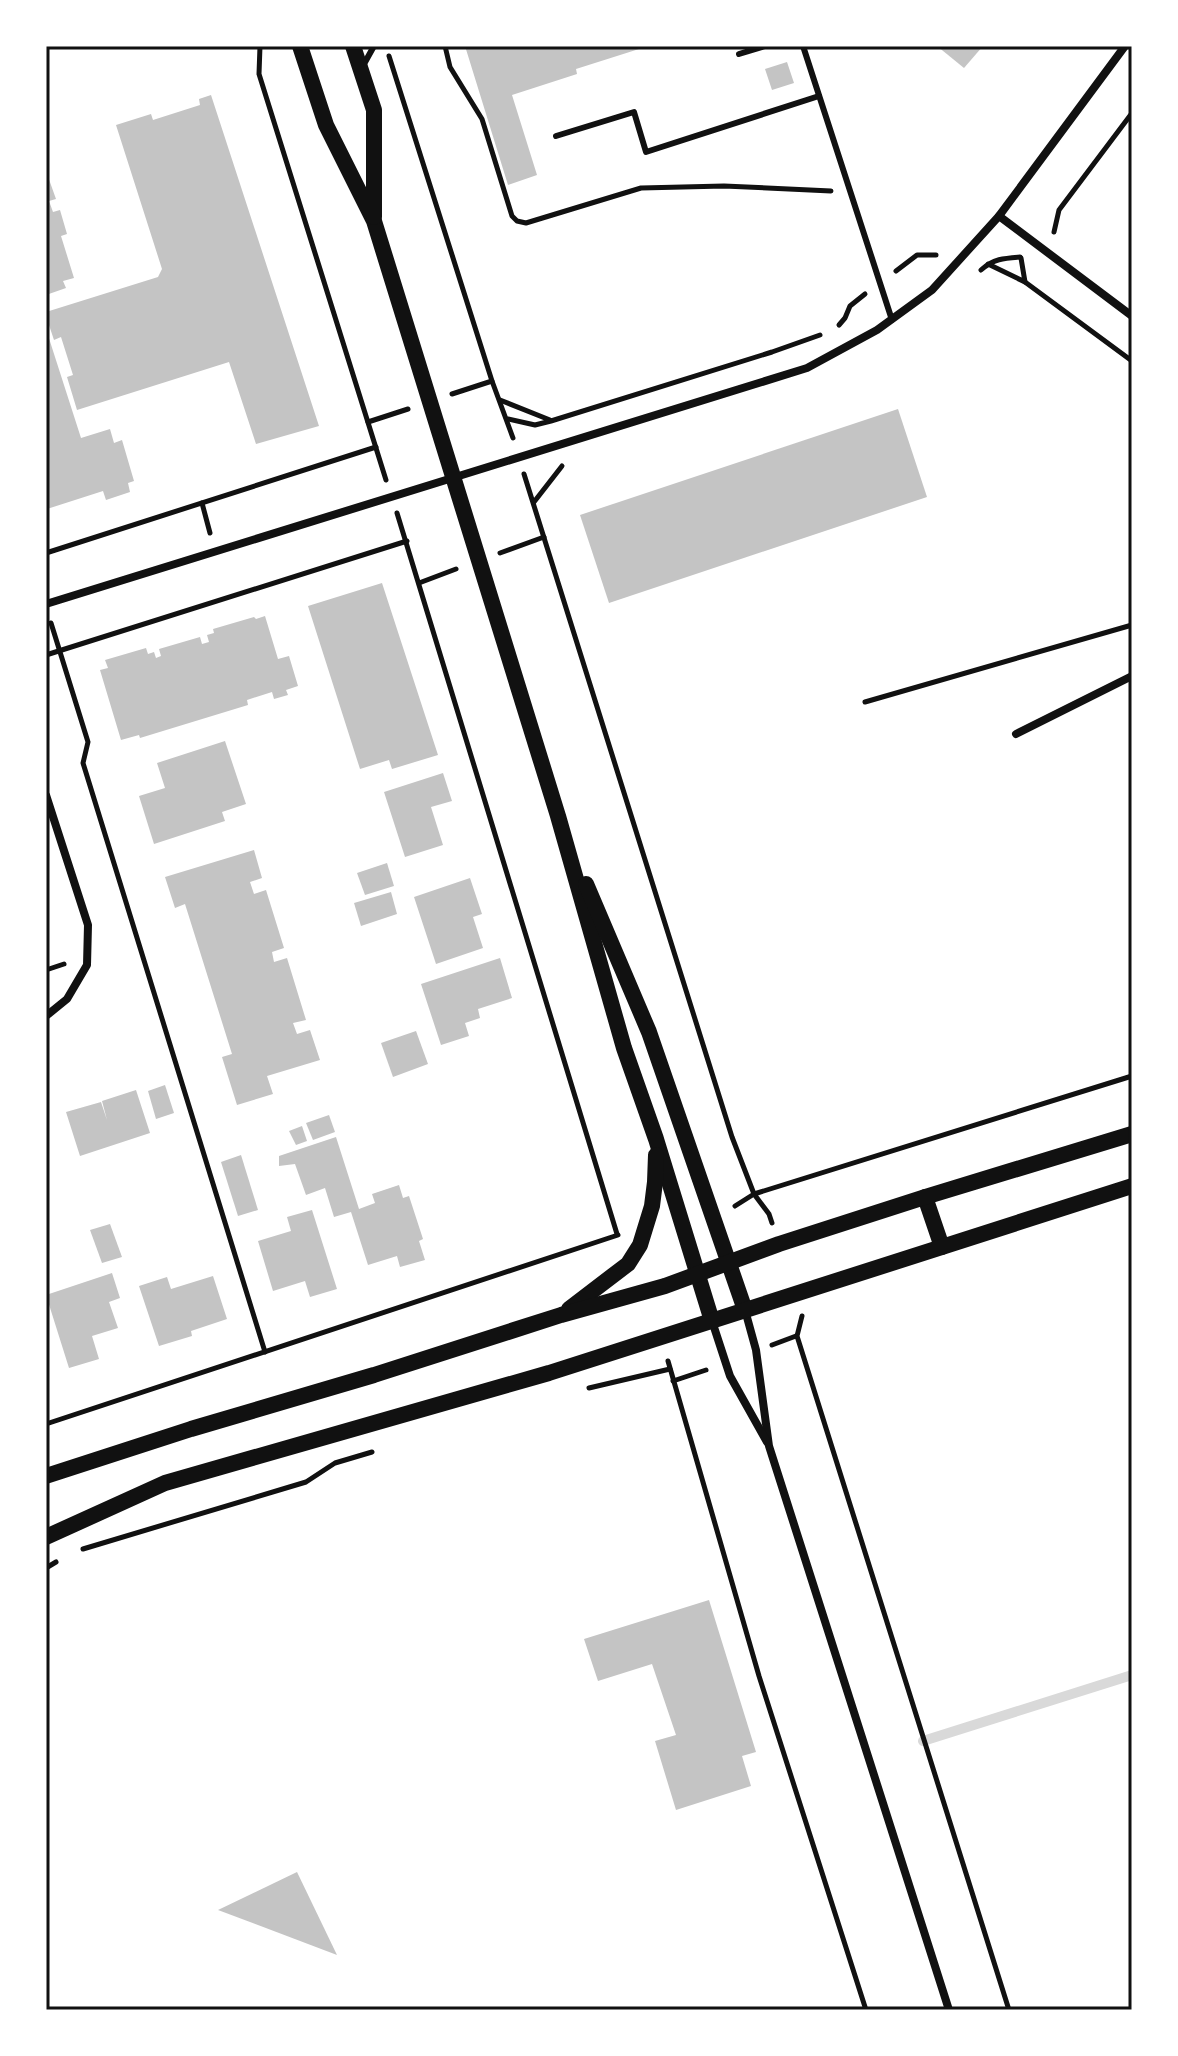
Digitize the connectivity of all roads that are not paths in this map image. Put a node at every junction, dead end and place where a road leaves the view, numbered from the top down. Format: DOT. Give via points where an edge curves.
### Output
graph roads {
  1 [pos="300,46"];
  2 [pos="353,46"];
  3 [pos="374,46"];
  4 [pos="765,46"];
  5 [pos="803,46"];
  6 [pos="1125,46"];
  7 [pos="739,54"];
  8 [pos="361,69"];
  9 [pos="819,96"];
  10 [pos="556,136"];
  11 [pos="999,216"];
  12 [pos="374,221"];
  13 [pos="1132,316"];
  14 [pos="892,320"];
  15 [pos="452,479"];
  16 [pos="46,604"];
  17 [pos="1132,676"];
  18 [pos="1016,734"];
  19 [pos="46,795"];
  20 [pos="558,816"];
  21 [pos="46,1016"];
  22 [pos="1132,1134"];
  23 [pos="656,1139"];
  24 [pos="1132,1186"];
  25 [pos="925,1197"];
  26 [pos="942,1247"];
  27 [pos="730,1264"];
  28 [pos="698,1274"];
  29 [pos="745,1310"];
  30 [pos="561,1315"];
  31 [pos="712,1321"];
  32 [pos="769,1446"];
  33 [pos="46,1476"];
  34 [pos="46,1537"];
  35 [pos="949,2010"];
  1 -- 12 [label="main road" via="326,125"];
  2 -- 8 [label="main road"];
  3 -- 8 [label="lane"];
  4 -- 7 [label="lane"];
  5 -- 9 [label="lane"];
  6 -- 11 [label="street"];
  8 -- 12 [label="main road" via="374,110"];
  9 -- 10 [label="lane" via="646,152 634,112"];
  9 -- 14 [label="lane"];
  11 -- 13 [label="street"];
  11 -- 14 [label="street" via="932,290"];
  12 -- 15 [label="main road"];
  14 -- 15 [label="street" via="807,368"];
  15 -- 16 [label="street"];
  15 -- 20 [label="main road"];
  17 -- 18 [label="street"];
  19 -- 21 [label="street" via="88,925 87,965 67,999"];
  20 -- 23 [label="main road" via="624,1048"];
  20 -- 27 [label="main road" via="649,1032"];
  22 -- 25 [label="main road"];
  23 -- 28 [label="main road"];
  23 -- 30 [label="main road" via="652,1206 640,1245 628,1264"];
  24 -- 26 [label="main road"];
  25 -- 26 [label="main road"];
  25 -- 27 [label="main road"];
  26 -- 29 [label="main road"];
  27 -- 28 [label="main road"];
  27 -- 29 [label="main road"];
  28 -- 30 [label="main road"];
  28 -- 31 [label="main road"];
  29 -- 31 [label="main road"];
  29 -- 32 [label="street"];
  30 -- 33 [label="main road"];
  31 -- 32 [label="street" via="730,1376"];
  31 -- 34 [label="main road" via="165,1483"];
  32 -- 35 [label="street"];
}
